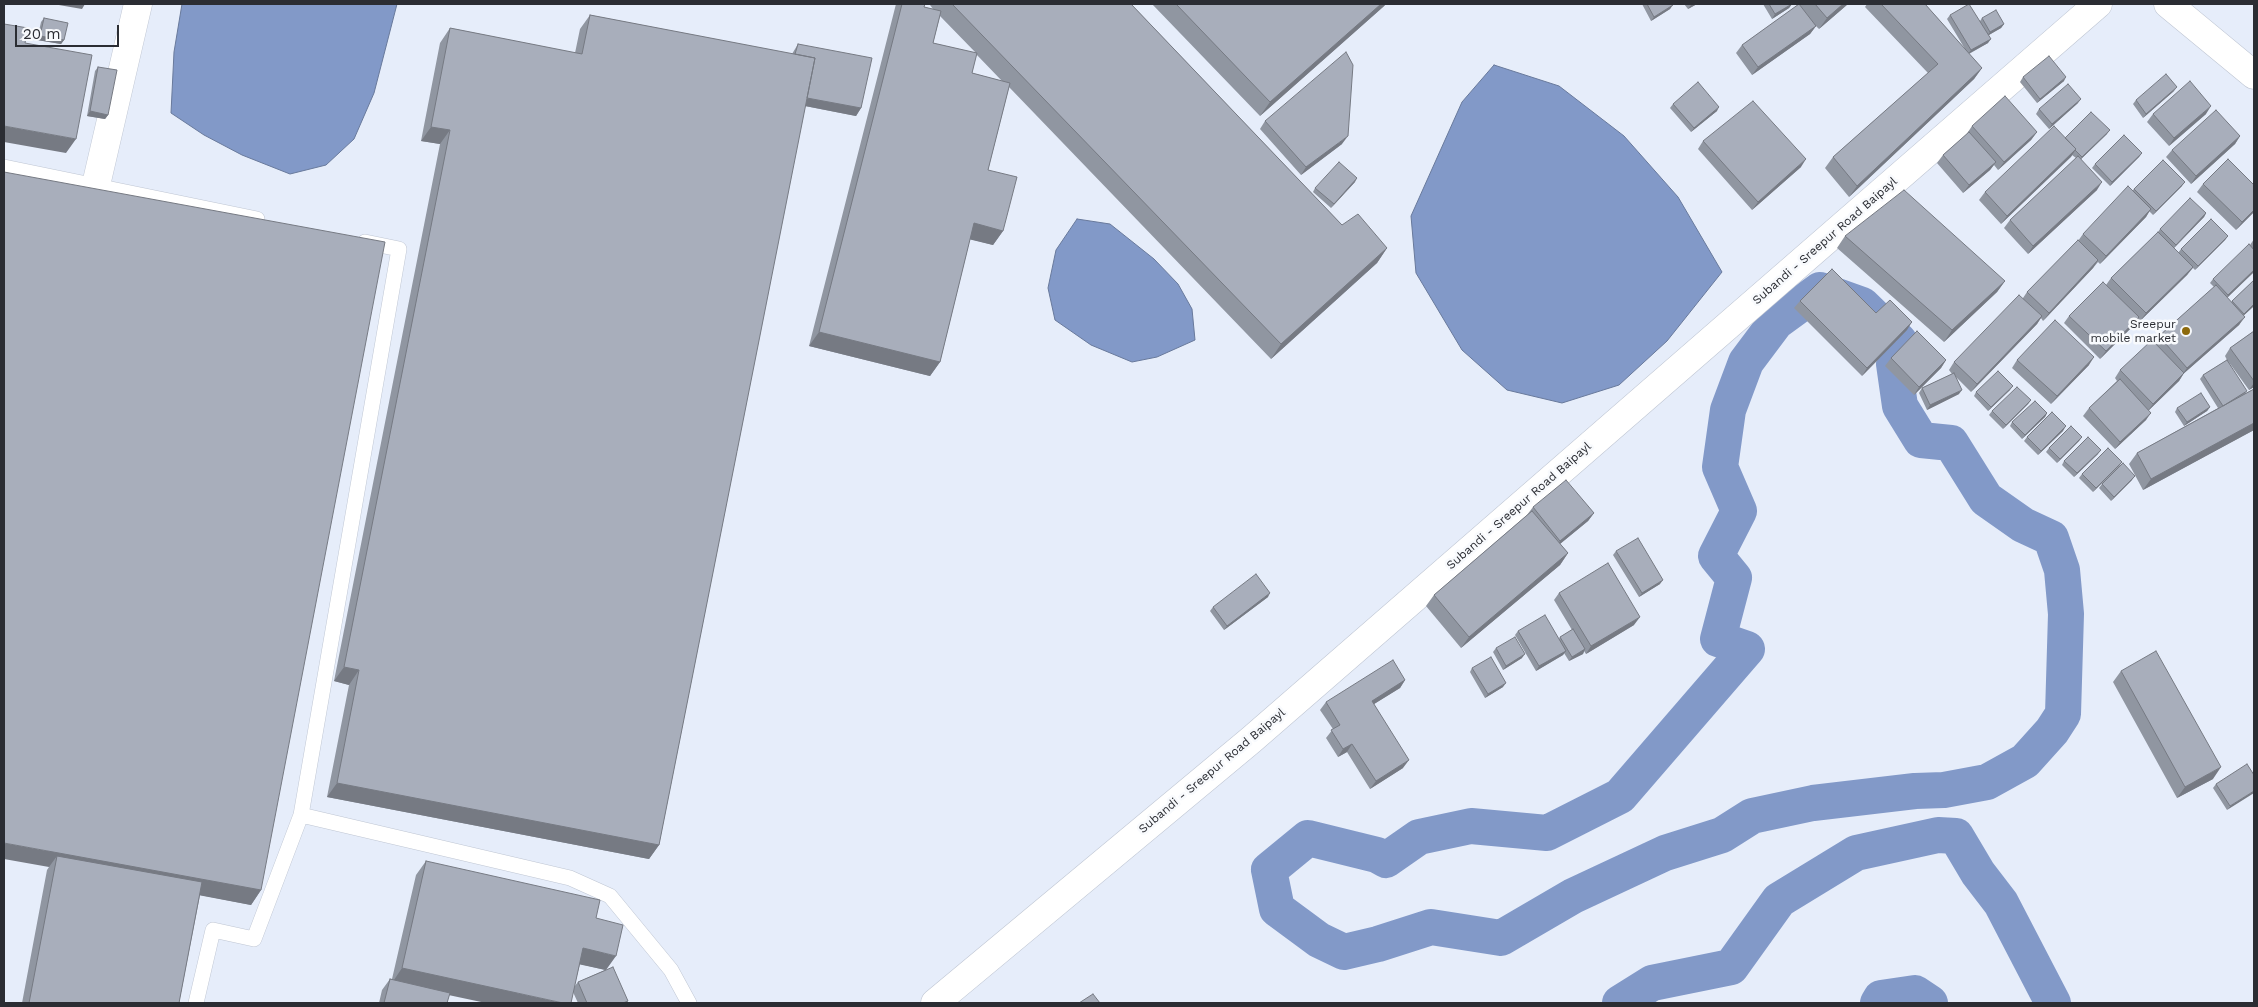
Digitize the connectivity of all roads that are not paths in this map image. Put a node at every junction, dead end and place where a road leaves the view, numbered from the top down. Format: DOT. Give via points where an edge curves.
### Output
graph roads {
  1 [pos="138,4"];
  2 [pos="2098,4"];
  3 [pos="2168,4"];
  4 [pos="2254,75"];
  5 [pos="4,167"];
  6 [pos="96,185"];
  7 [pos="272,222"];
  8 [pos="350,239"];
  9 [pos="301,814"];
  10 [pos="196,1003"];
  11 [pos="689,1003"];
  12 [pos="935,1003"];
  1 -- 6 [label="main road"];
  2 -- 12 [label="main road, Subandi - Sreepur Road Baipayl" via="1258,733"];
  3 -- 4 [label="main road"];
  5 -- 6 [label="lane"];
  6 -- 7 [label="lane"];
  8 -- 9 [label="lane" via="399,249"];
  9 -- 10 [label="lane" via="254,939 213,930"];
  9 -- 11 [label="lane" via="570,878 610,896 671,970"];
}
